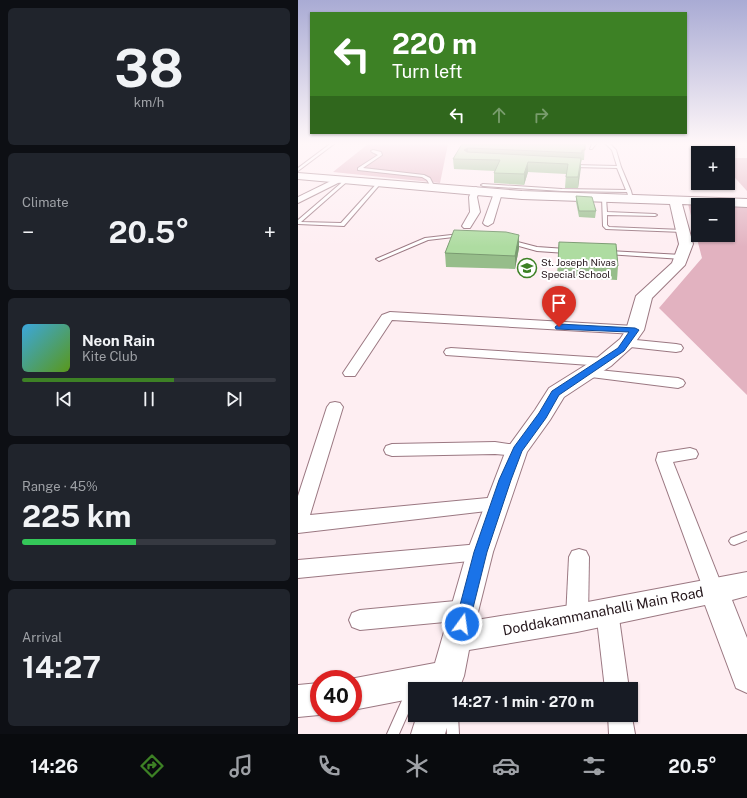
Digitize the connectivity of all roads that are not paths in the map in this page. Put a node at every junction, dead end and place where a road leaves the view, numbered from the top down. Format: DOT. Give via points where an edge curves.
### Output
graph roads {
  1 [pos="333,178"];
  2 [pos="428,178"];
  3 [pos="623,178"];
  4 [pos="345,179"];
  5 [pos="380,182"];
  6 [pos="432,186"];
  7 [pos="480,188"];
  8 [pos="498,192"];
  9 [pos="630,195"];
  10 [pos="604,198"];
  11 [pos="298,200"];
  12 [pos="675,200"];
  13 [pos="747,203"];
  14 [pos="604,213"];
  15 [pos="656,215"];
  16 [pos="298,223"];
  17 [pos="488,223"];
  18 [pos="466,231"];
  19 [pos="683,232"];
  20 [pos="502,240"];
  21 [pos="575,251"];
  22 [pos="605,253"];
  23 [pos="682,257"];
  24 [pos="378,259"];
  25 [pos="630,337"];
  26 [pos="676,348"];
  27 [pos="451,352"];
  28 [pos="596,367"];
  29 [pos="350,373"];
  30 [pos="678,383"];
  31 [pos="335,407"];
  32 [pos="392,450"];
  33 [pos="517,450"];
  34 [pos="690,454"];
  35 [pos="498,504"];
  36 [pos="298,524"];
  37 [pos="747,536"];
  38 [pos="734,541"];
  39 [pos="480,552"];
  40 [pos="579,557"];
  41 [pos="298,569"];
  42 [pos="747,584"];
  43 [pos="714,591"];
  44 [pos="466,610"];
  45 [pos="607,611"];
  46 [pos="577,618"];
  47 [pos="360,620"];
  48 [pos="459,637"];
  49 [pos="747,677"];
  50 [pos="436,682"];
  51 [pos="616,682"];
  52 [pos="408,686"];
  53 [pos="362,693"];
  54 [pos="310,699"];
  55 [pos="298,701"];
  56 [pos="408,716"];
  57 [pos="432,722"];
  58 [pos="452,722"];
  59 [pos="621,722"];
  60 [pos="393,734"];
  61 [pos="428,734"];
  62 [pos="453,734"];
  63 [pos="622,734"];
  1 -- 4 [label="street"];
  2 -- 6 [label="lane"];
  3 -- 9 [label="lane"];
  4 -- 5 [label="street"];
  4 -- 11 [label="street"];
  4 -- 16 [label="lane"];
  5 -- 6 [label="street"];
  5 -- 16 [label="lane" via="342,225"];
  6 -- 7 [label="street"];
  7 -- 8 [label="street"];
  7 -- 9 [label="lane"];
  7 -- 18 [label="street" via="472,197 475,212"];
  8 -- 10 [label="street"];
  8 -- 17 [label="street"];
  9 -- 10 [label="street"];
  9 -- 12 [label="street"];
  10 -- 14 [label="lane"];
  12 -- 13 [label="street"];
  12 -- 19 [label="street"];
  14 -- 15 [label="lane"];
  14 -- 19 [label="lane" via="605,226 610,229"];
  18 -- 24 [label="lane" via="427,239"];
  19 -- 23 [label="street" via="686,244"];
  20 -- 21 [label="lane" via="537,249"];
  22 -- 23 [label="lane"];
  23 -- 25 [label="street" via="678,265 644,296"];
  25 -- 26 [label="street"];
  25 -- 28 [label="street"];
  25 -- 29 [label="street" via="614,330 390,316 386,318"];
  27 -- 28 [label="street"];
  28 -- 30 [label="street"];
  28 -- 33 [label="street" via="556,393"];
  31 -- 36 [label="street"];
  32 -- 33 [label="street"];
  33 -- 35 [label="street"];
  34 -- 43 [label="street" via="668,456 664,457 664,460"];
  35 -- 36 [label="street"];
  35 -- 39 [label="street"];
  37 -- 38 [label="lane"];
  39 -- 41 [label="street"];
  39 -- 44 [label="street"];
  40 -- 46 [label="street"];
  42 -- 43 [label="street, Doddakammanahalli Main Road"];
  43 -- 45 [label="street, Doddakammanahalli Main Road"];
  43 -- 49 [label="street"];
  44 -- 47 [label="street"];
  44 -- 48 [label="street"];
  45 -- 46 [label="street, Doddakammanahalli Main Road"];
  45 -- 51 [label="street"];
  46 -- 48 [label="street, Doddakammanahalli Main Road"];
  48 -- 50 [label="street"];
  52 -- 53 [label="street"];
  54 -- 55 [label="street"];
  56 -- 60 [label="lane"];
  57 -- 61 [label="street"];
  58 -- 62 [label="lane"];
  59 -- 63 [label="street"];
}
